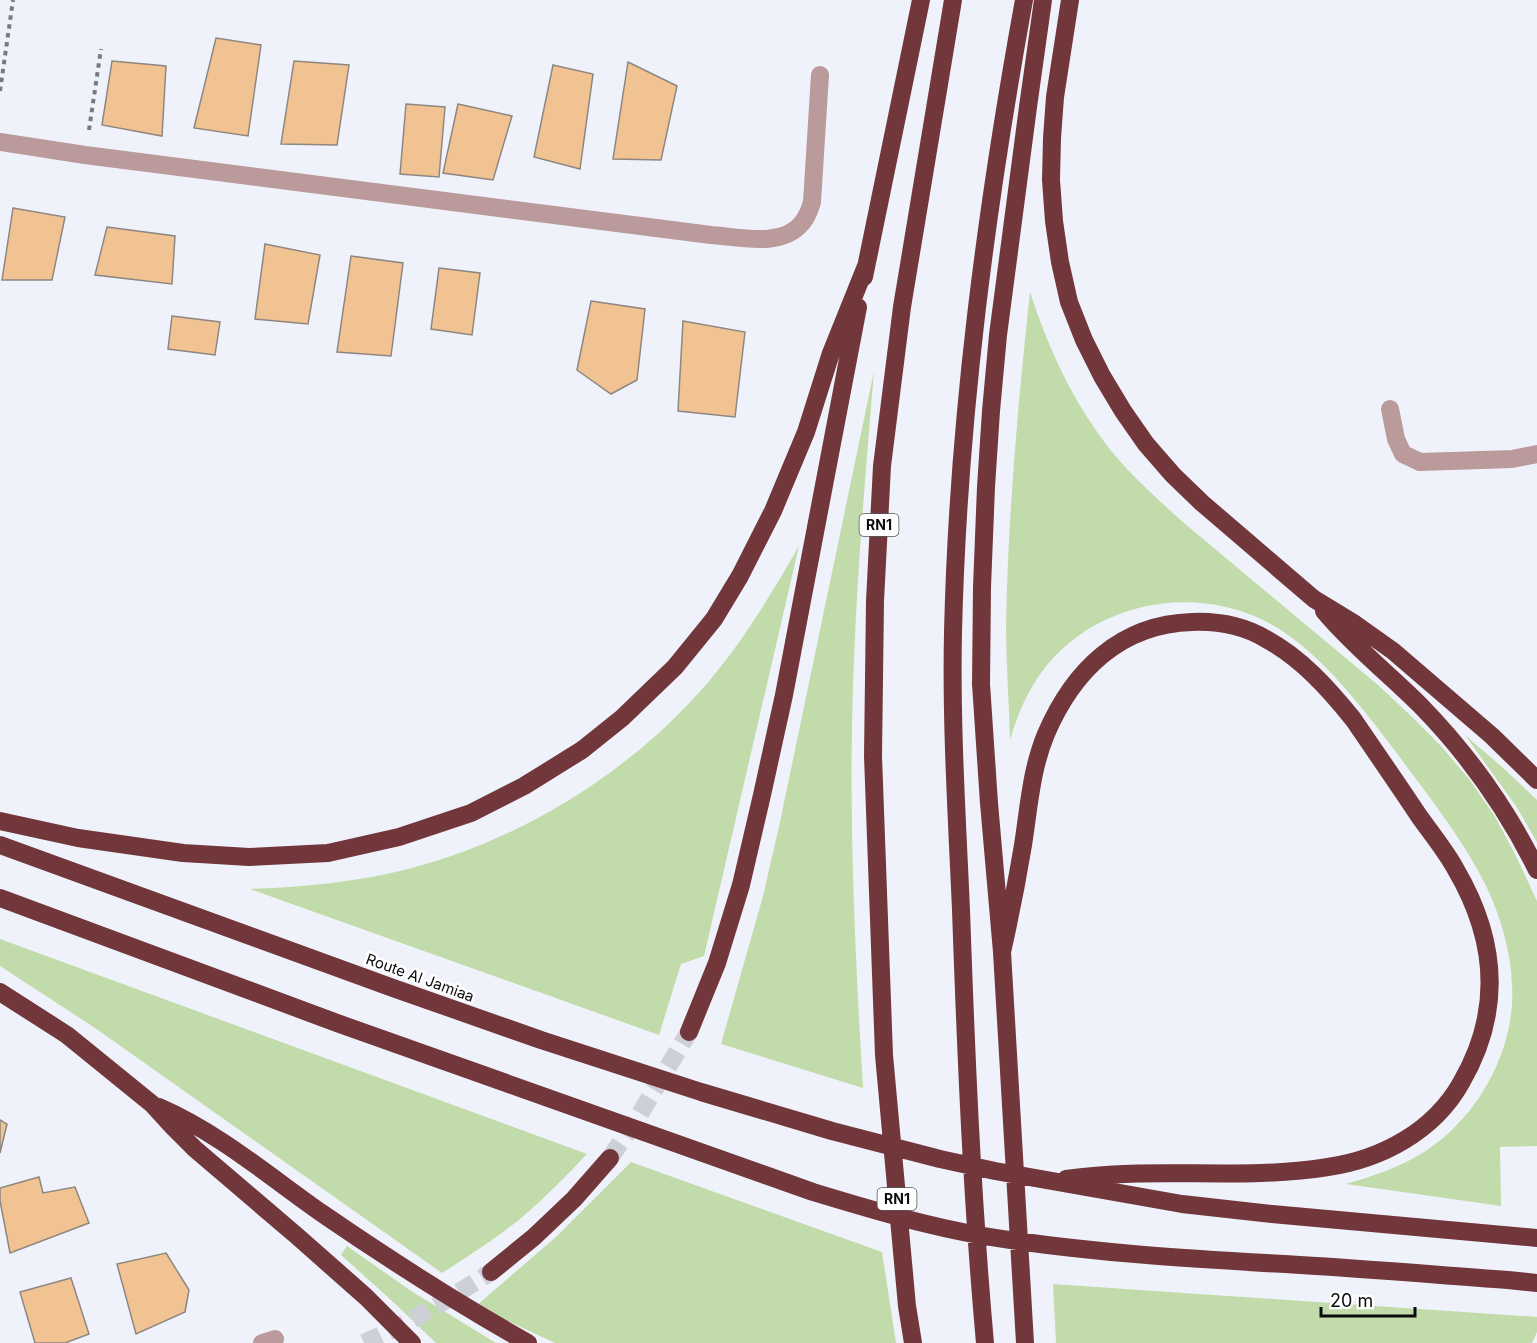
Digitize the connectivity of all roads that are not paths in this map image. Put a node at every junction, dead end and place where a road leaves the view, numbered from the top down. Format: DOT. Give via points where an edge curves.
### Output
graph roads {
  1 [pos="921,0"];
  2 [pos="953,0"];
  3 [pos="1024,0"];
  4 [pos="1043,0"];
  5 [pos="1070,0"];
  6 [pos="820,75"];
  7 [pos="0,142"];
  8 [pos="866,266"];
  9 [pos="1390,409"];
  10 [pos="1537,454"];
  11 [pos="1314,599"];
  12 [pos="1537,780"];
  13 [pos="0,821"];
  14 [pos="0,845"];
  15 [pos="1537,870"];
  16 [pos="0,897"];
  17 [pos="1002,952"];
  18 [pos="0,992"];
  19 [pos="689,1032"];
  20 [pos="152,1104"];
  21 [pos="610,1158"];
  22 [pos="1049,1181"];
  23 [pos="1537,1238"];
  24 [pos="490,1272"];
  25 [pos="1537,1283"];
  26 [pos="412,1343"];
  27 [pos="528,1343"];
  28 [pos="913,1343"];
  29 [pos="985,1343"];
  30 [pos="1025,1343"];
  1 -- 8 [label="highway"];
  2 -- 28 [label="highway, RN1" via="902,307 882,466 874,601 873,756 884,1055"];
  3 -- 29 [label="highway" via="979,288 962,461 953,634 962,942"];
  4 -- 17 [label="highway" via="1002,302 986,487 981,684"];
  5 -- 11 [label="highway" via="1055,97 1051,180 1060,262 1069,302 1084,340 1146,444 1202,503"];
  6 -- 7 [label="street" via="812,202 801,225 780,238 767,240"];
  8 -- 13 [label="highway" via="831,353 806,432 740,576 714,619 675,667 582,750 471,813 399,837 328,852 249,857 183,853 78,838"];
  8 -- 19 [label="highway" via="760,806 717,963"];
  9 -- 10 [label="street" via="1403,454 1420,462 1512,459"];
  11 -- 12 [label="highway" via="1393,651"];
  11 -- 15 [label="highway" via="1348,638 1449,736 1477,770"];
  14 -- 22 [label="highway, Route Al Jamiaa" via="393,988 701,1092 940,1159"];
  16 -- 25 [label="highway" via="348,1027 813,1192 925,1224 1040,1244 1168,1257"];
  17 -- 22 [label="highway" via="1033,772 1063,699 1107,650 1132,634 1168,624 1202,621 1246,630 1267,639 1302,664 1337,699 1455,868 1478,915 1488,951 1490,989 1486,1026 1474,1062 1455,1094 1429,1122 1399,1144 1365,1159 1287,1172 1094,1174"];
  17 -- 30 [label="highway"];
  18 -- 20 [label="highway" via="67,1035"];
  20 -- 26 [label="highway" via="195,1149 366,1297"];
  20 -- 27 [label="highway" via="200,1128 415,1276"];
  21 -- 24 [label="highway" via="574,1199"];
  22 -- 23 [label="highway, Route Al Jamiaa" via="1182,1204"];
}
